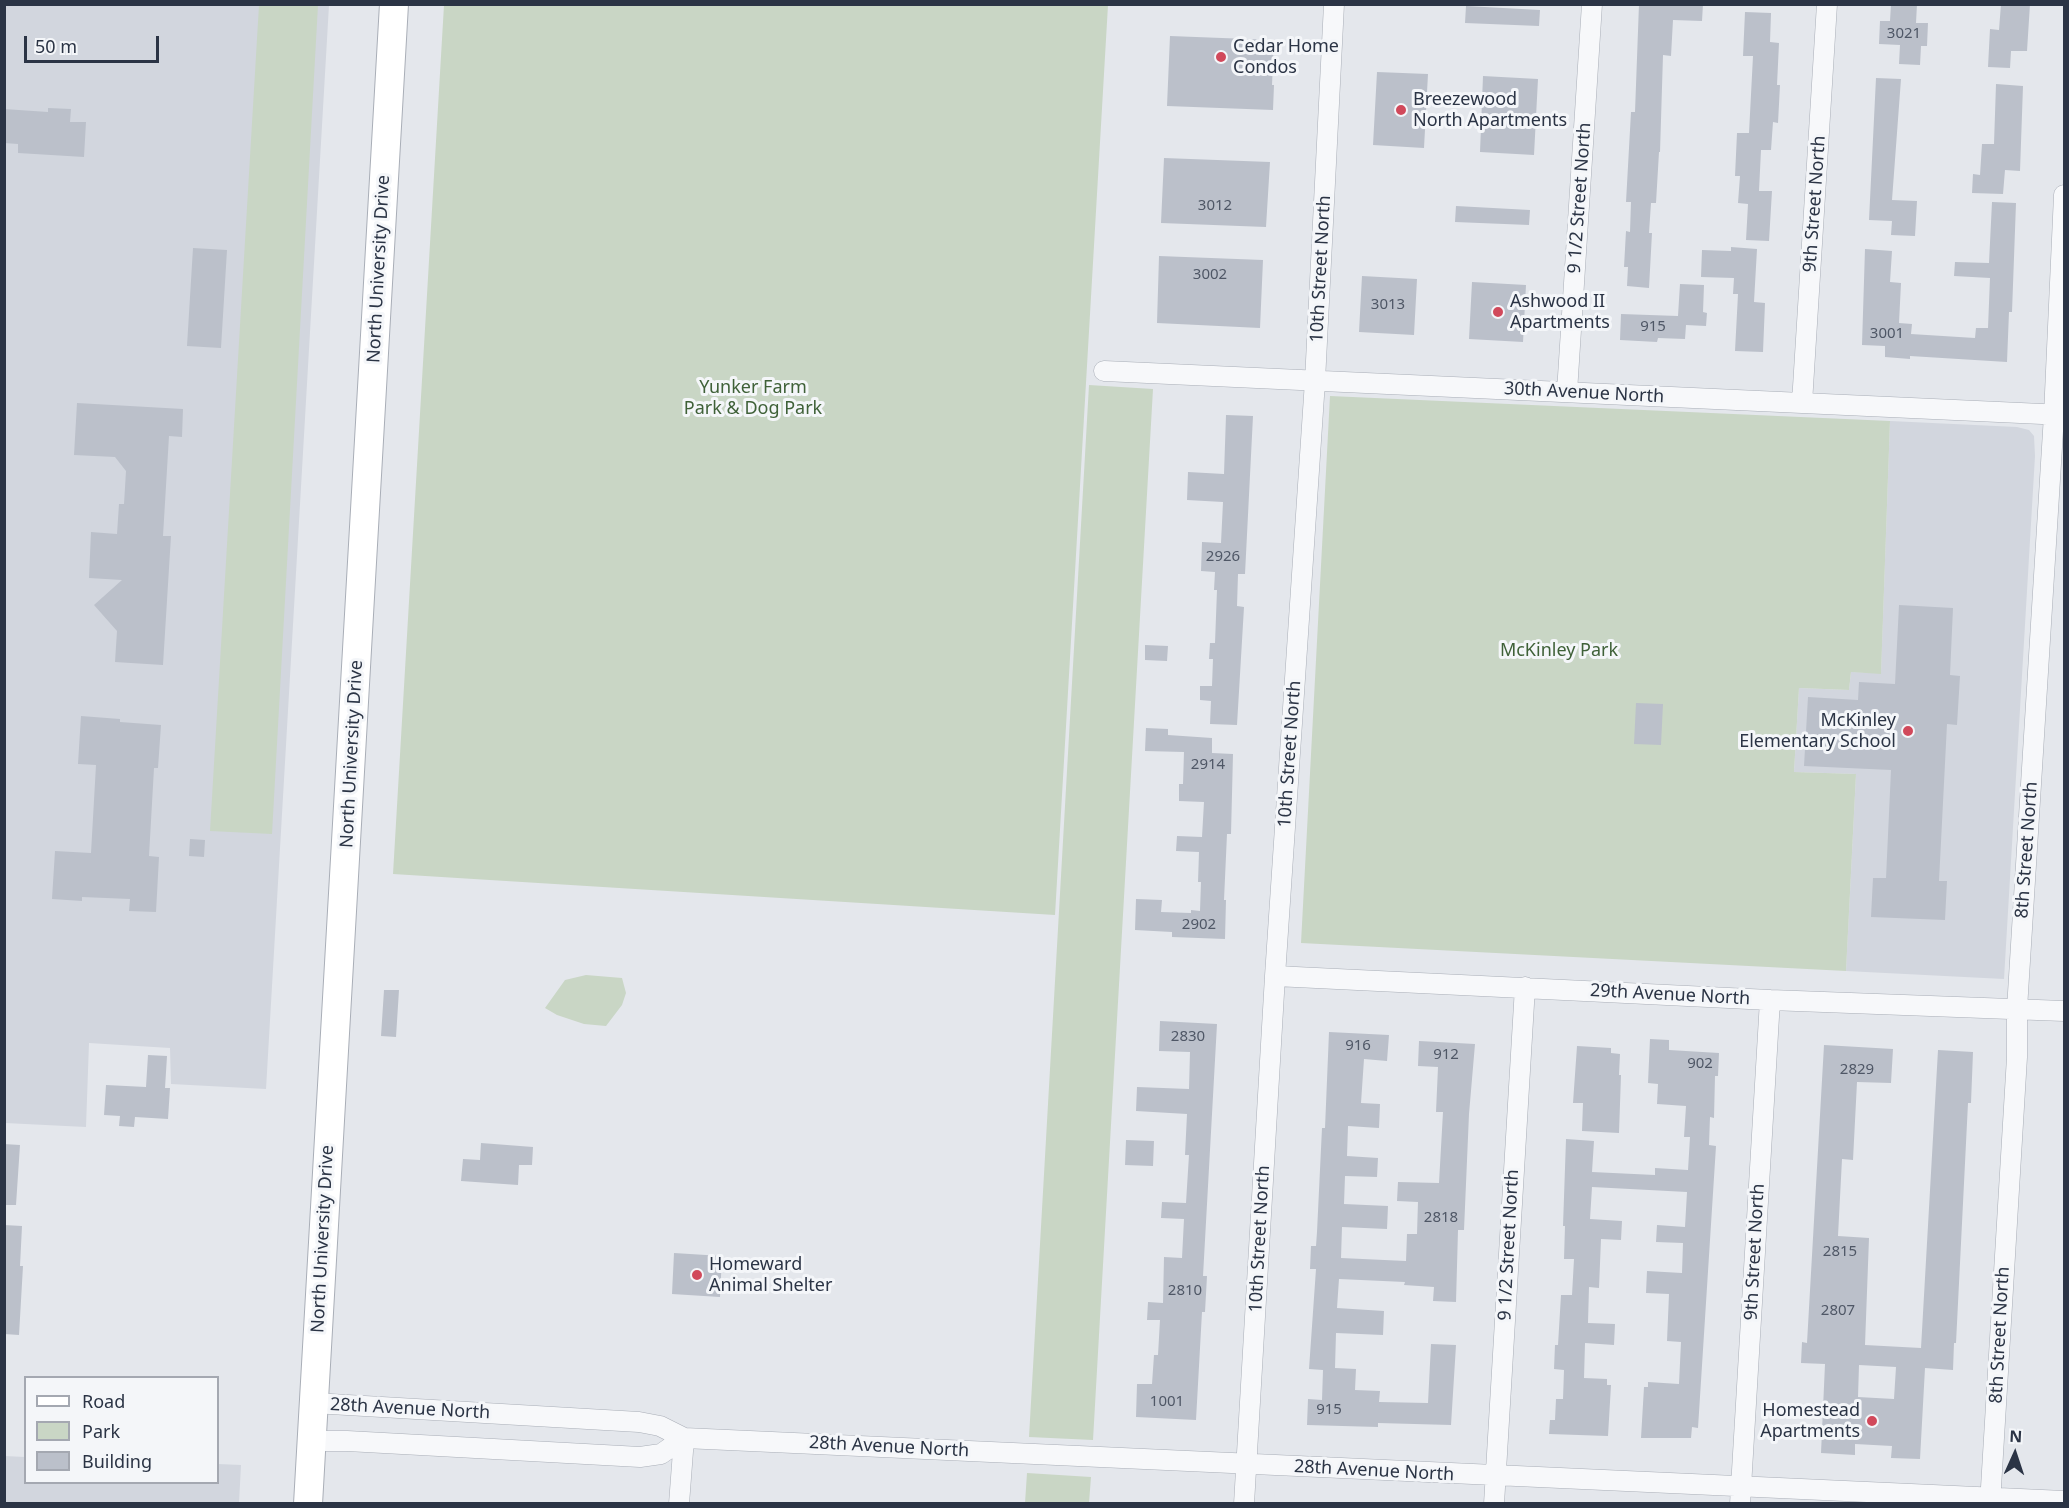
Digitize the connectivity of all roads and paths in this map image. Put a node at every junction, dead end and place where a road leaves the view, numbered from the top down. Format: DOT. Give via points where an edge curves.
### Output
graph roads {
  1 [pos="394,4"];
  2 [pos="1334,4"];
  3 [pos="1592,4"];
  4 [pos="1827,4"];
  5 [pos="2064,195"];
  6 [pos="1104,371"];
  7 [pos="1315,381"];
  8 [pos="1567,392"];
  9 [pos="1802,403"];
  10 [pos="2059,415"];
  11 [pos="1275,976"];
  12 [pos="1525,987"];
  13 [pos="1770,1000"];
  14 [pos="2017,1009"];
  15 [pos="2064,1011"];
  16 [pos="313,1403"];
  17 [pos="684,1438"];
  18 [pos="311,1441"];
  19 [pos="1246,1464"];
  20 [pos="1495,1477"];
  21 [pos="1740,1495"];
  22 [pos="1991,1501"];
  23 [pos="2064,1502"];
  24 [pos="308,1503"];
  25 [pos="679,1503"];
  26 [pos="1244,1503"];
  27 [pos="1494,1503"];
  1 -- 16 [label="main road, North University Drive"];
  2 -- 7 [label="street, 10th Street North"];
  3 -- 8 [label="street, 9 1/2 Street North"];
  4 -- 9 [label="street, 9th Street North"];
  5 -- 10 [label="street, 8th Street North"];
  6 -- 7 [label="street, 30th Avenue North"];
  7 -- 8 [label="street, 30th Avenue North"];
  7 -- 11 [label="street, 10th Street North"];
  8 -- 9 [label="street, 30th Avenue North"];
  9 -- 10 [label="street, 30th Avenue North"];
  10 -- 14 [label="street, 8th Street North"];
  11 -- 12 [label="street, 29th Avenue North"];
  11 -- 19 [label="street, 10th Street North"];
  12 -- 13 [label="street, 29th Avenue North"];
  12 -- 20 [label="street, 9 1/2 Street North"];
  13 -- 14 [label="street, 29th Avenue North"];
  13 -- 21 [label="street, 9th Street North"];
  14 -- 15 [label="street, 29th Avenue North"];
  14 -- 22 [label="street, 8th Street North"];
  16 -- 17 [label="street, 28th Avenue North" via="639,1422 660,1426"];
  16 -- 18 [label="main road, North University Drive"];
  17 -- 18 [label="street, 28th Avenue North" via="661,1454 640,1457"];
  17 -- 19 [label="street, 28th Avenue North"];
  17 -- 25 [label="street"];
  18 -- 24 [label="main road, North University Drive"];
  19 -- 20 [label="street, 28th Avenue North"];
  19 -- 26 [label="street, 10th Street North"];
  20 -- 21 [label="street, 28th Avenue North"];
  20 -- 27 [label="street, 9 1/2 Street North"];
  21 -- 22 [label="street, 28th Avenue North"];
  22 -- 23 [label="street, 28th Avenue North"];
}
